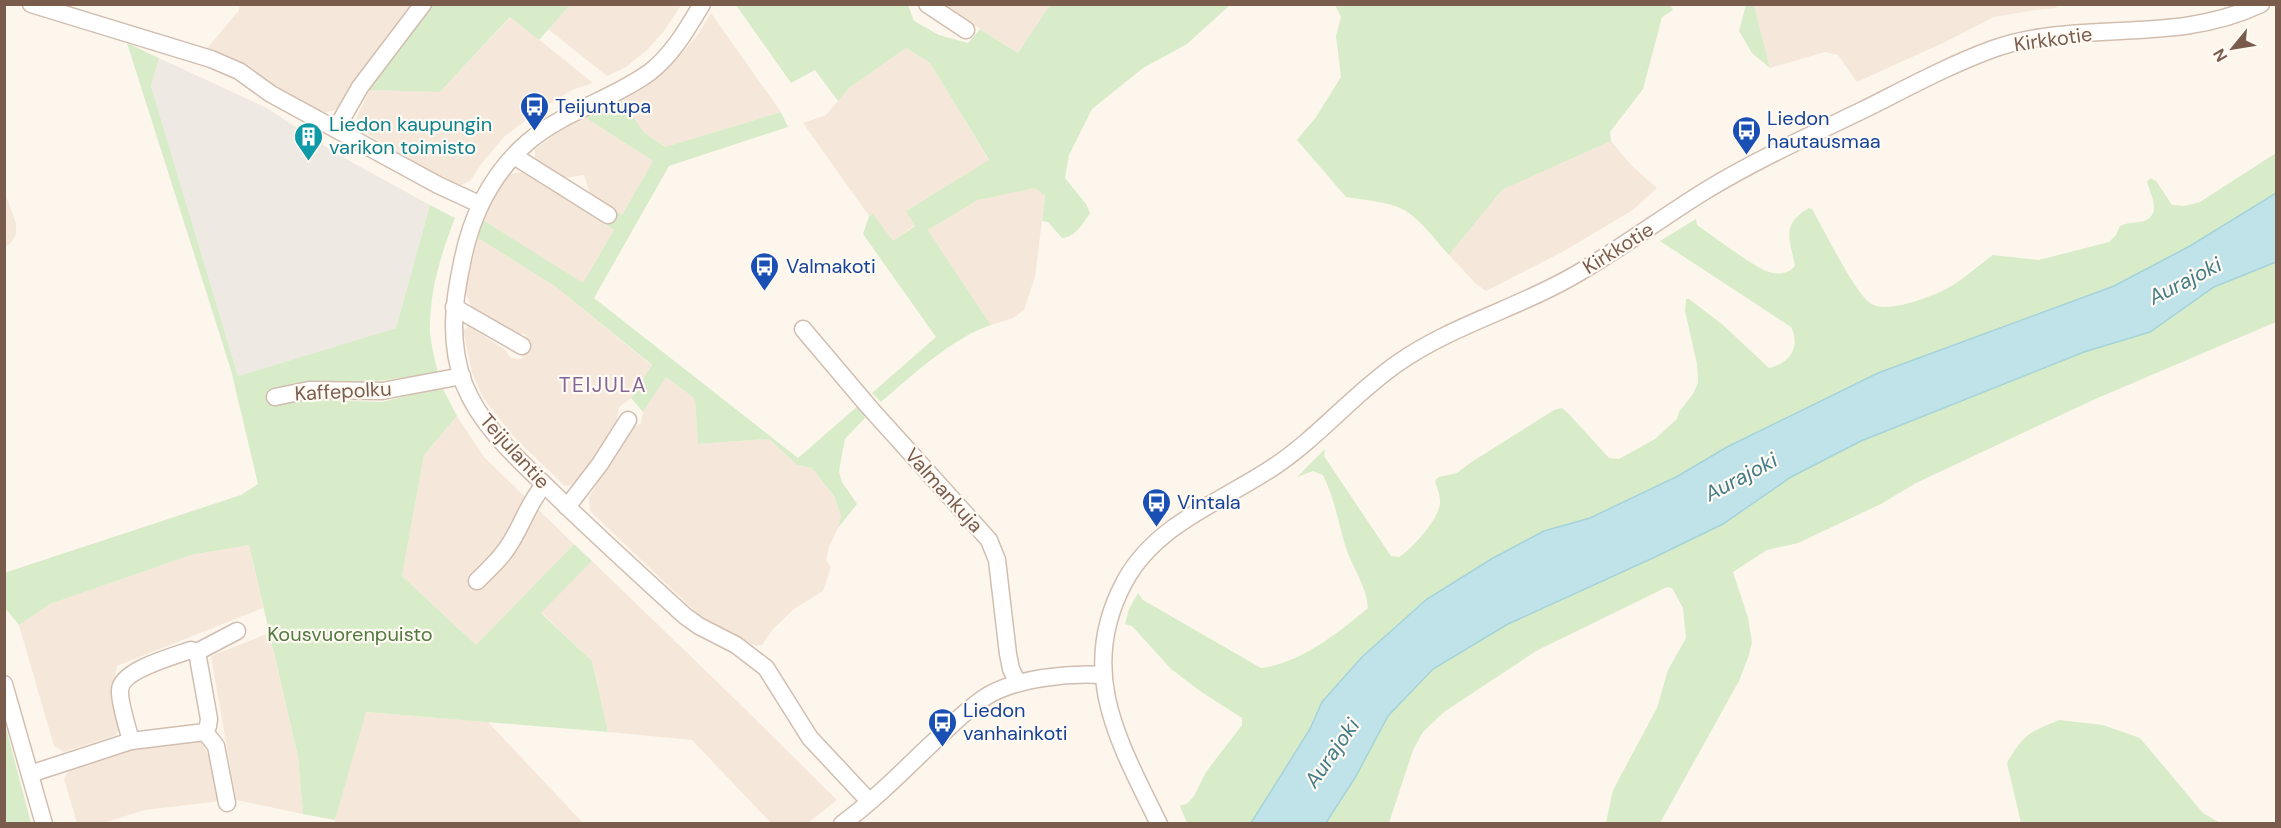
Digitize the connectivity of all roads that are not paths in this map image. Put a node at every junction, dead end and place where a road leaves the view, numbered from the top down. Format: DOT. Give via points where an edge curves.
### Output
graph roads {
  1 [pos="31,4"];
  2 [pos="423,4"];
  3 [pos="702,4"];
  4 [pos="927,4"];
  5 [pos="2261,4"];
  6 [pos="966,30"];
  7 [pos="336,129"];
  8 [pos="514,156"];
  9 [pos="479,204"];
  10 [pos="609,215"];
  11 [pos="453,307"];
  12 [pos="803,329"];
  13 [pos="522,346"];
  14 [pos="454,377"];
  15 [pos="275,397"];
  16 [pos="628,420"];
  17 [pos="544,485"];
  18 [pos="567,507"];
  19 [pos="477,581"];
  20 [pos="237,631"];
  21 [pos="197,652"];
  22 [pos="1103,675"];
  23 [pos="1018,683"];
  24 [pos="4,684"];
  25 [pos="205,732"];
  26 [pos="131,741"];
  27 [pos="30,774"];
  28 [pos="869,801"];
  29 [pos="227,803"];
  30 [pos="44,824"];
  31 [pos="842,824"];
  32 [pos="1159,824"];
  1 -- 7 [label="street" via="211,59 239,71 271,94"];
  2 -- 7 [label="street" via="376,63"];
  3 -- 8 [label="street, Teijulantie" via="675,47 650,72 554,124"];
  4 -- 6 [label="street"];
  5 -- 22 [label="street, Kirkkotie" via="2204,24 2143,32 2040,37 1976,56 1738,173 1546,291 1426,345 1383,374 1296,452 1174,526 1143,554 1124,582 1109,620 1102,651"];
  7 -- 9 [label="street"];
  8 -- 9 [label="street, Teijulantie"];
  8 -- 10 [label="street"];
  9 -- 11 [label="street, Teijulantie"];
  11 -- 13 [label="street"];
  11 -- 14 [label="street, Teijulantie"];
  12 -- 23 [label="street, Valmankuja" via="989,540 997,560 1011,669"];
  14 -- 15 [label="street, Kaffepolku" via="382,391 309,390"];
  14 -- 17 [label="street, Teijulantie" via="482,417"];
  16 -- 18 [label="street"];
  17 -- 18 [label="street, Teijulantie"];
  17 -- 19 [label="street" via="534,496 501,558"];
  18 -- 28 [label="street, Teijulantie" via="685,616 736,645 766,668 810,738"];
  20 -- 21 [label="street"];
  21 -- 25 [label="street" via="209,719"];
  21 -- 26 [label="street" via="135,671 122,682 120,690"];
  22 -- 23 [label="street" via="1082,673"];
  22 -- 32 [label="street, Kirkkotie" via="1109,715"];
  23 -- 28 [label="street" via="988,696 959,717"];
  24 -- 27 [label="street"];
  25 -- 26 [label="street"];
  25 -- 29 [label="street" via="216,746"];
  26 -- 27 [label="street"];
  27 -- 30 [label="street"];
  28 -- 31 [label="street"];
}
